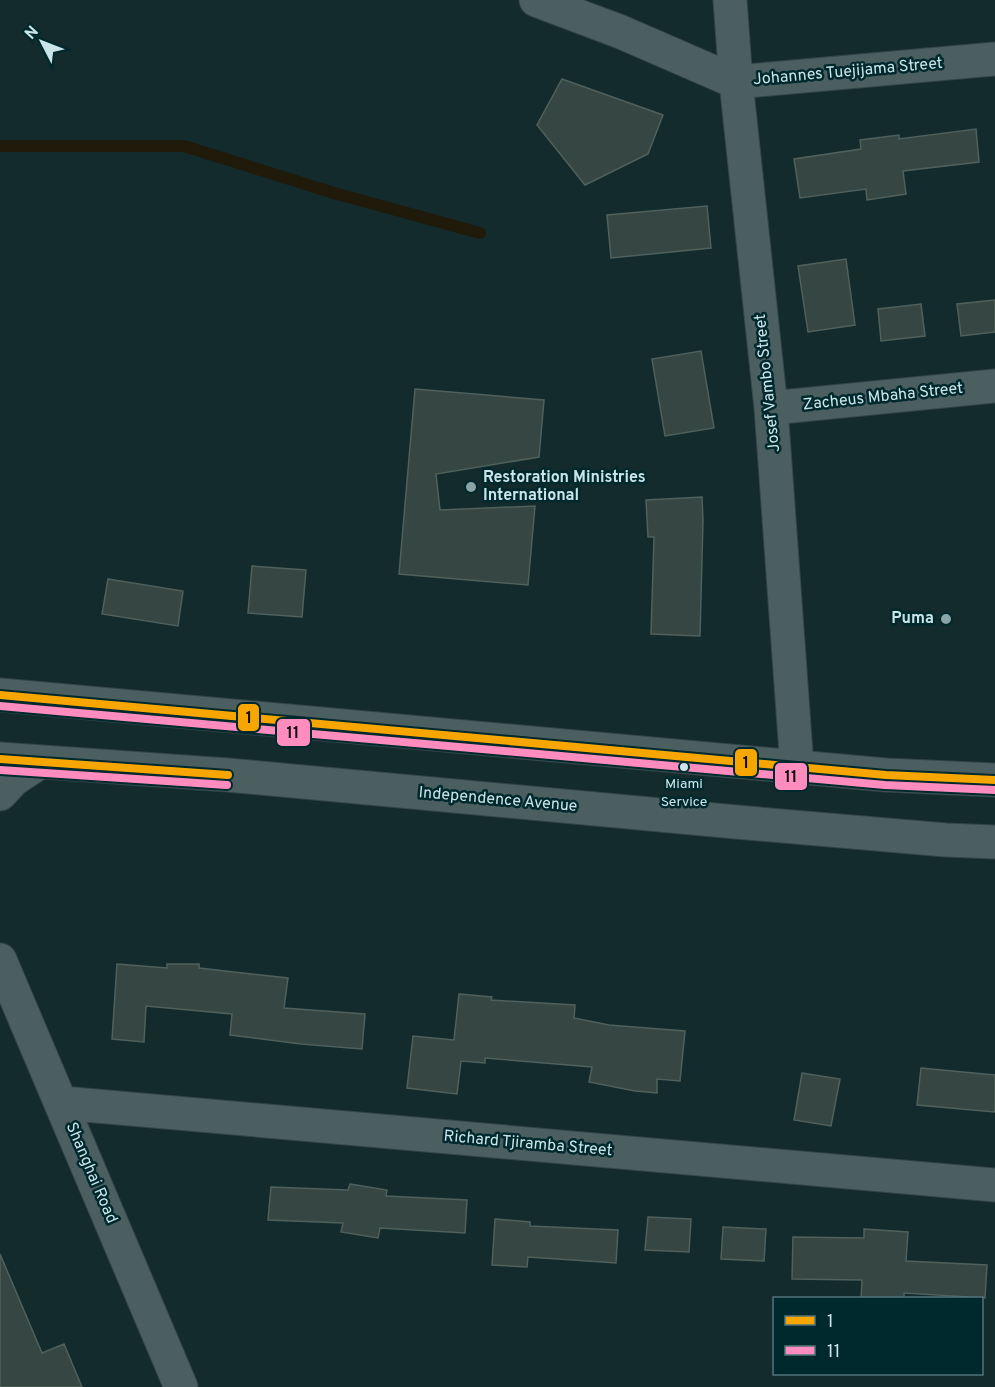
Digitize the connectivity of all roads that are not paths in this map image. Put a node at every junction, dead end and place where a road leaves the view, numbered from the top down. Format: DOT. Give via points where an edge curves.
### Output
graph roads {
  1 [pos="536,0"];
  2 [pos="729,0"];
  3 [pos="995,58"];
  4 [pos="736,82"];
  5 [pos="995,386"];
  6 [pos="771,408"];
  7 [pos="0,695"];
  8 [pos="0,759"];
  9 [pos="40,762"];
  10 [pos="797,767"];
  11 [pos="995,780"];
  12 [pos="0,794"];
  13 [pos="995,842"];
  14 [pos="0,960"];
  15 [pos="62,1103"];
  16 [pos="995,1185"];
  17 [pos="181,1387"];
  1 -- 4 [label="street, Johannes Tuejijama Street"];
  2 -- 4 [label="street, Josef Vambo Street"];
  3 -- 4 [label="street, Johannes Tuejijama Street"];
  4 -- 6 [label="street, Josef Vambo Street"];
  5 -- 6 [label="street, Zacheus Mbaha Street"];
  6 -- 10 [label="street, Josef Vambo Street"];
  7 -- 10 [label="street"];
  8 -- 9 [label="street, Independence Avenue"];
  9 -- 12 [label="street"];
  9 -- 13 [label="street, Independence Avenue" via="228,774"];
  10 -- 11 [label="street"];
  14 -- 15 [label="street, Shanghai Road"];
  15 -- 16 [label="street, Richard Tjiramba Street"];
  15 -- 17 [label="street, Shanghai Road"];
}
